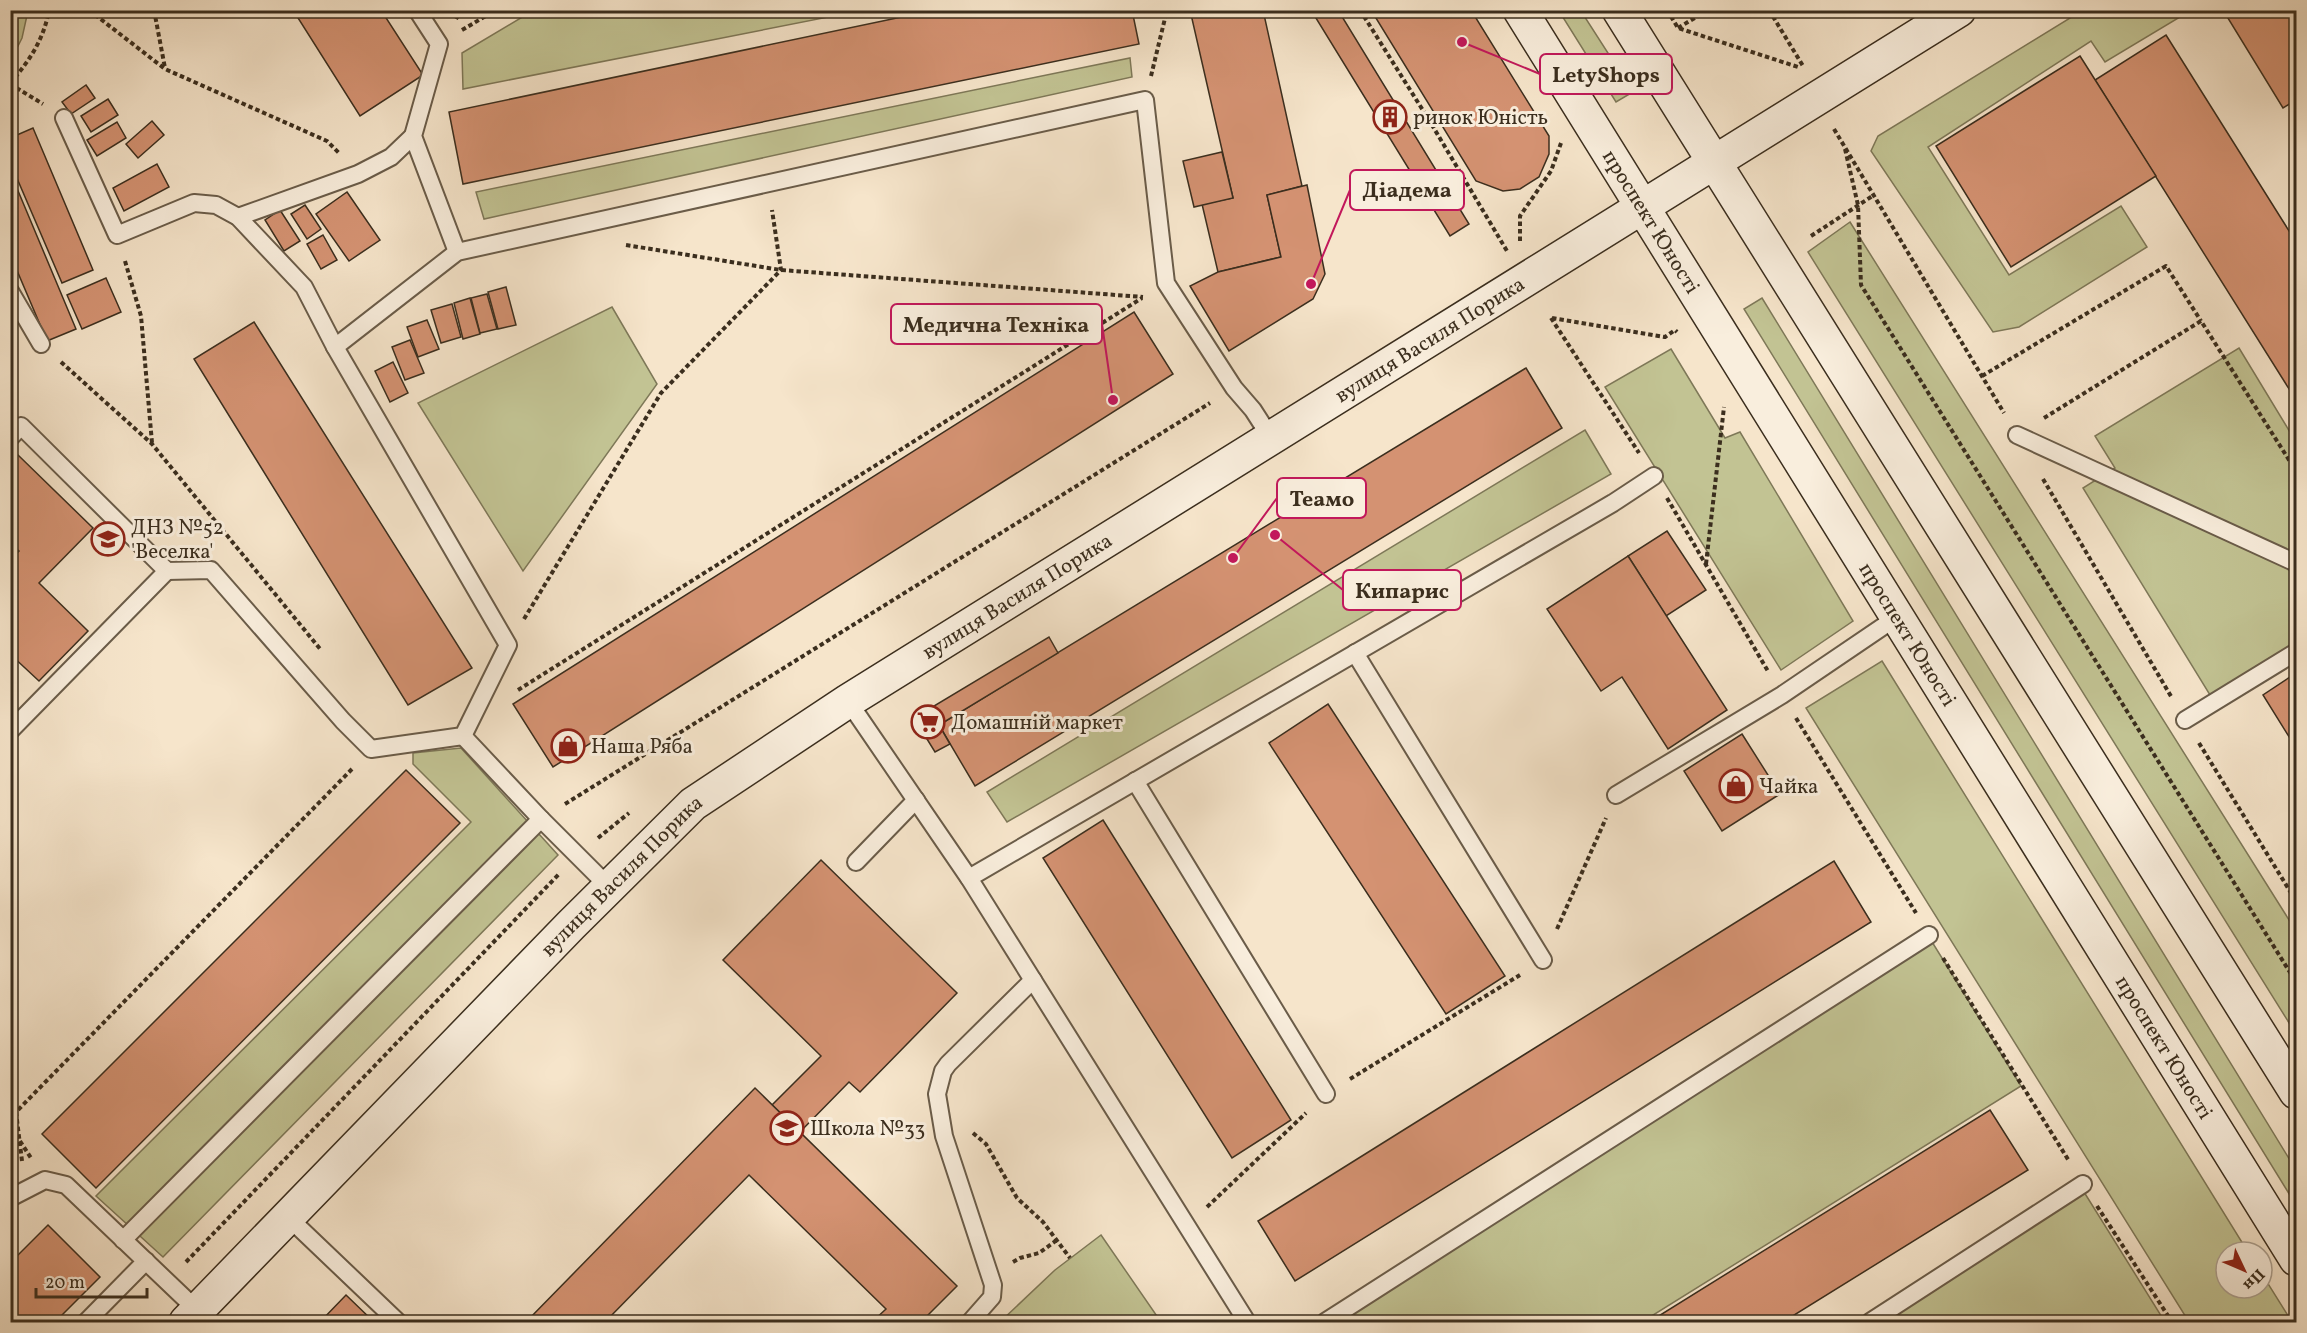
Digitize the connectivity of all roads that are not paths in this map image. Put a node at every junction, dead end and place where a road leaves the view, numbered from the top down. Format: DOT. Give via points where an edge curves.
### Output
graph roads {
  1 [pos="417,10"];
  2 [pos="1520,10"];
  3 [pos="1618,10"];
  4 [pos="1959,10"];
  5 [pos="64,117"];
  6 [pos="412,136"];
  7 [pos="1714,162"];
  8 [pos="1642,207"];
  9 [pos="238,217"];
  10 [pos="457,252"];
  11 [pos="10,291"];
  12 [pos="41,344"];
  13 [pos="335,347"];
  14 [pos="2017,435"];
  15 [pos="10,438"];
  16 [pos="1271,438"];
  17 [pos="1654,476"];
  18 [pos="2296,563"];
  19 [pos="167,571"];
  20 [pos="1897,617"];
  21 [pos="2296,652"];
  22 [pos="1355,653"];
  23 [pos="848,701"];
  24 [pos="2185,720"];
  25 [pos="10,731"];
  26 [pos="463,736"];
  27 [pos="1135,781"];
  28 [pos="1616,795"];
  29 [pos="916,800"];
  30 [pos="541,819"];
  31 [pos="856,862"];
  32 [pos="969,878"];
  33 [pos="609,886"];
  34 [pos="1929,935"];
  35 [pos="1543,960"];
  36 [pos="1033,980"];
  37 [pos="2296,1092"];
  38 [pos="1326,1094"];
  39 [pos="2083,1184"];
  40 [pos="10,1198"];
  41 [pos="288,1217"];
  42 [pos="123,1240"];
  43 [pos="2296,1260"];
  44 [pos="146,1261"];
  45 [pos="192,1317"];
  46 [pos="86,1323"];
  47 [pos="398,1323"];
  48 [pos="970,1323"];
  49 [pos="1247,1323"];
  50 [pos="1325,1323"];
  51 [pos="1870,1323"];
  1 -- 6 [label="lane" via="439,44"];
  2 -- 8 [label="main road, проспект Юності"];
  3 -- 7 [label="main road"];
  4 -- 7 [label="main road, вулиця Василя Порика"];
  5 -- 9 [label="lane" via="117,235 194,203 216,205"];
  6 -- 9 [label="lane" via="391,157 358,174"];
  6 -- 10 [label="lane"];
  7 -- 8 [label="main road, вулиця Василя Порика"];
  7 -- 37 [label="main road"];
  8 -- 16 [label="main road, вулиця Василя Порика"];
  8 -- 20 [label="main road, проспект Юності"];
  9 -- 13 [label="lane" via="304,287"];
  10 -- 13 [label="lane"];
  10 -- 16 [label="lane" via="1145,100 1166,283"];
  11 -- 12 [label="lane"];
  13 -- 26 [label="lane" via="508,645"];
  14 -- 18 [label="lane"];
  15 -- 19 [label="lane" via="21,426"];
  16 -- 23 [label="main road, вулиця Василя Порика"];
  17 -- 22 [label="lane"];
  19 -- 25 [label="lane"];
  19 -- 26 [label="lane" via="211,570 371,750"];
  20 -- 28 [label="lane" via="1782,695"];
  20 -- 43 [label="main road, проспект Юності"];
  21 -- 24 [label="lane"];
  22 -- 27 [label="lane"];
  22 -- 35 [label="lane"];
  23 -- 29 [label="lane"];
  23 -- 33 [label="main road, вулиця Василя Порика" via="693,804"];
  26 -- 30 [label="lane"];
  27 -- 32 [label="lane"];
  27 -- 38 [label="lane"];
  29 -- 31 [label="lane"];
  29 -- 32 [label="lane"];
  30 -- 33 [label="lane"];
  30 -- 42 [label="lane"];
  32 -- 36 [label="lane"];
  33 -- 41 [label="main road, вулиця Василя Порика"];
  34 -- 50 [label="lane"];
  36 -- 48 [label="lane" via="943,1071 937,1094 944,1136 993,1285 992,1297"];
  36 -- 49 [label="lane"];
  39 -- 51 [label="lane"];
  40 -- 42 [label="lane" via="45,1180 66,1185"];
  41 -- 45 [label="main road, вулиця Василя Порика"];
  41 -- 47 [label="lane"];
  42 -- 44 [label="lane"];
  44 -- 45 [label="lane"];
  44 -- 46 [label="lane"];
}
